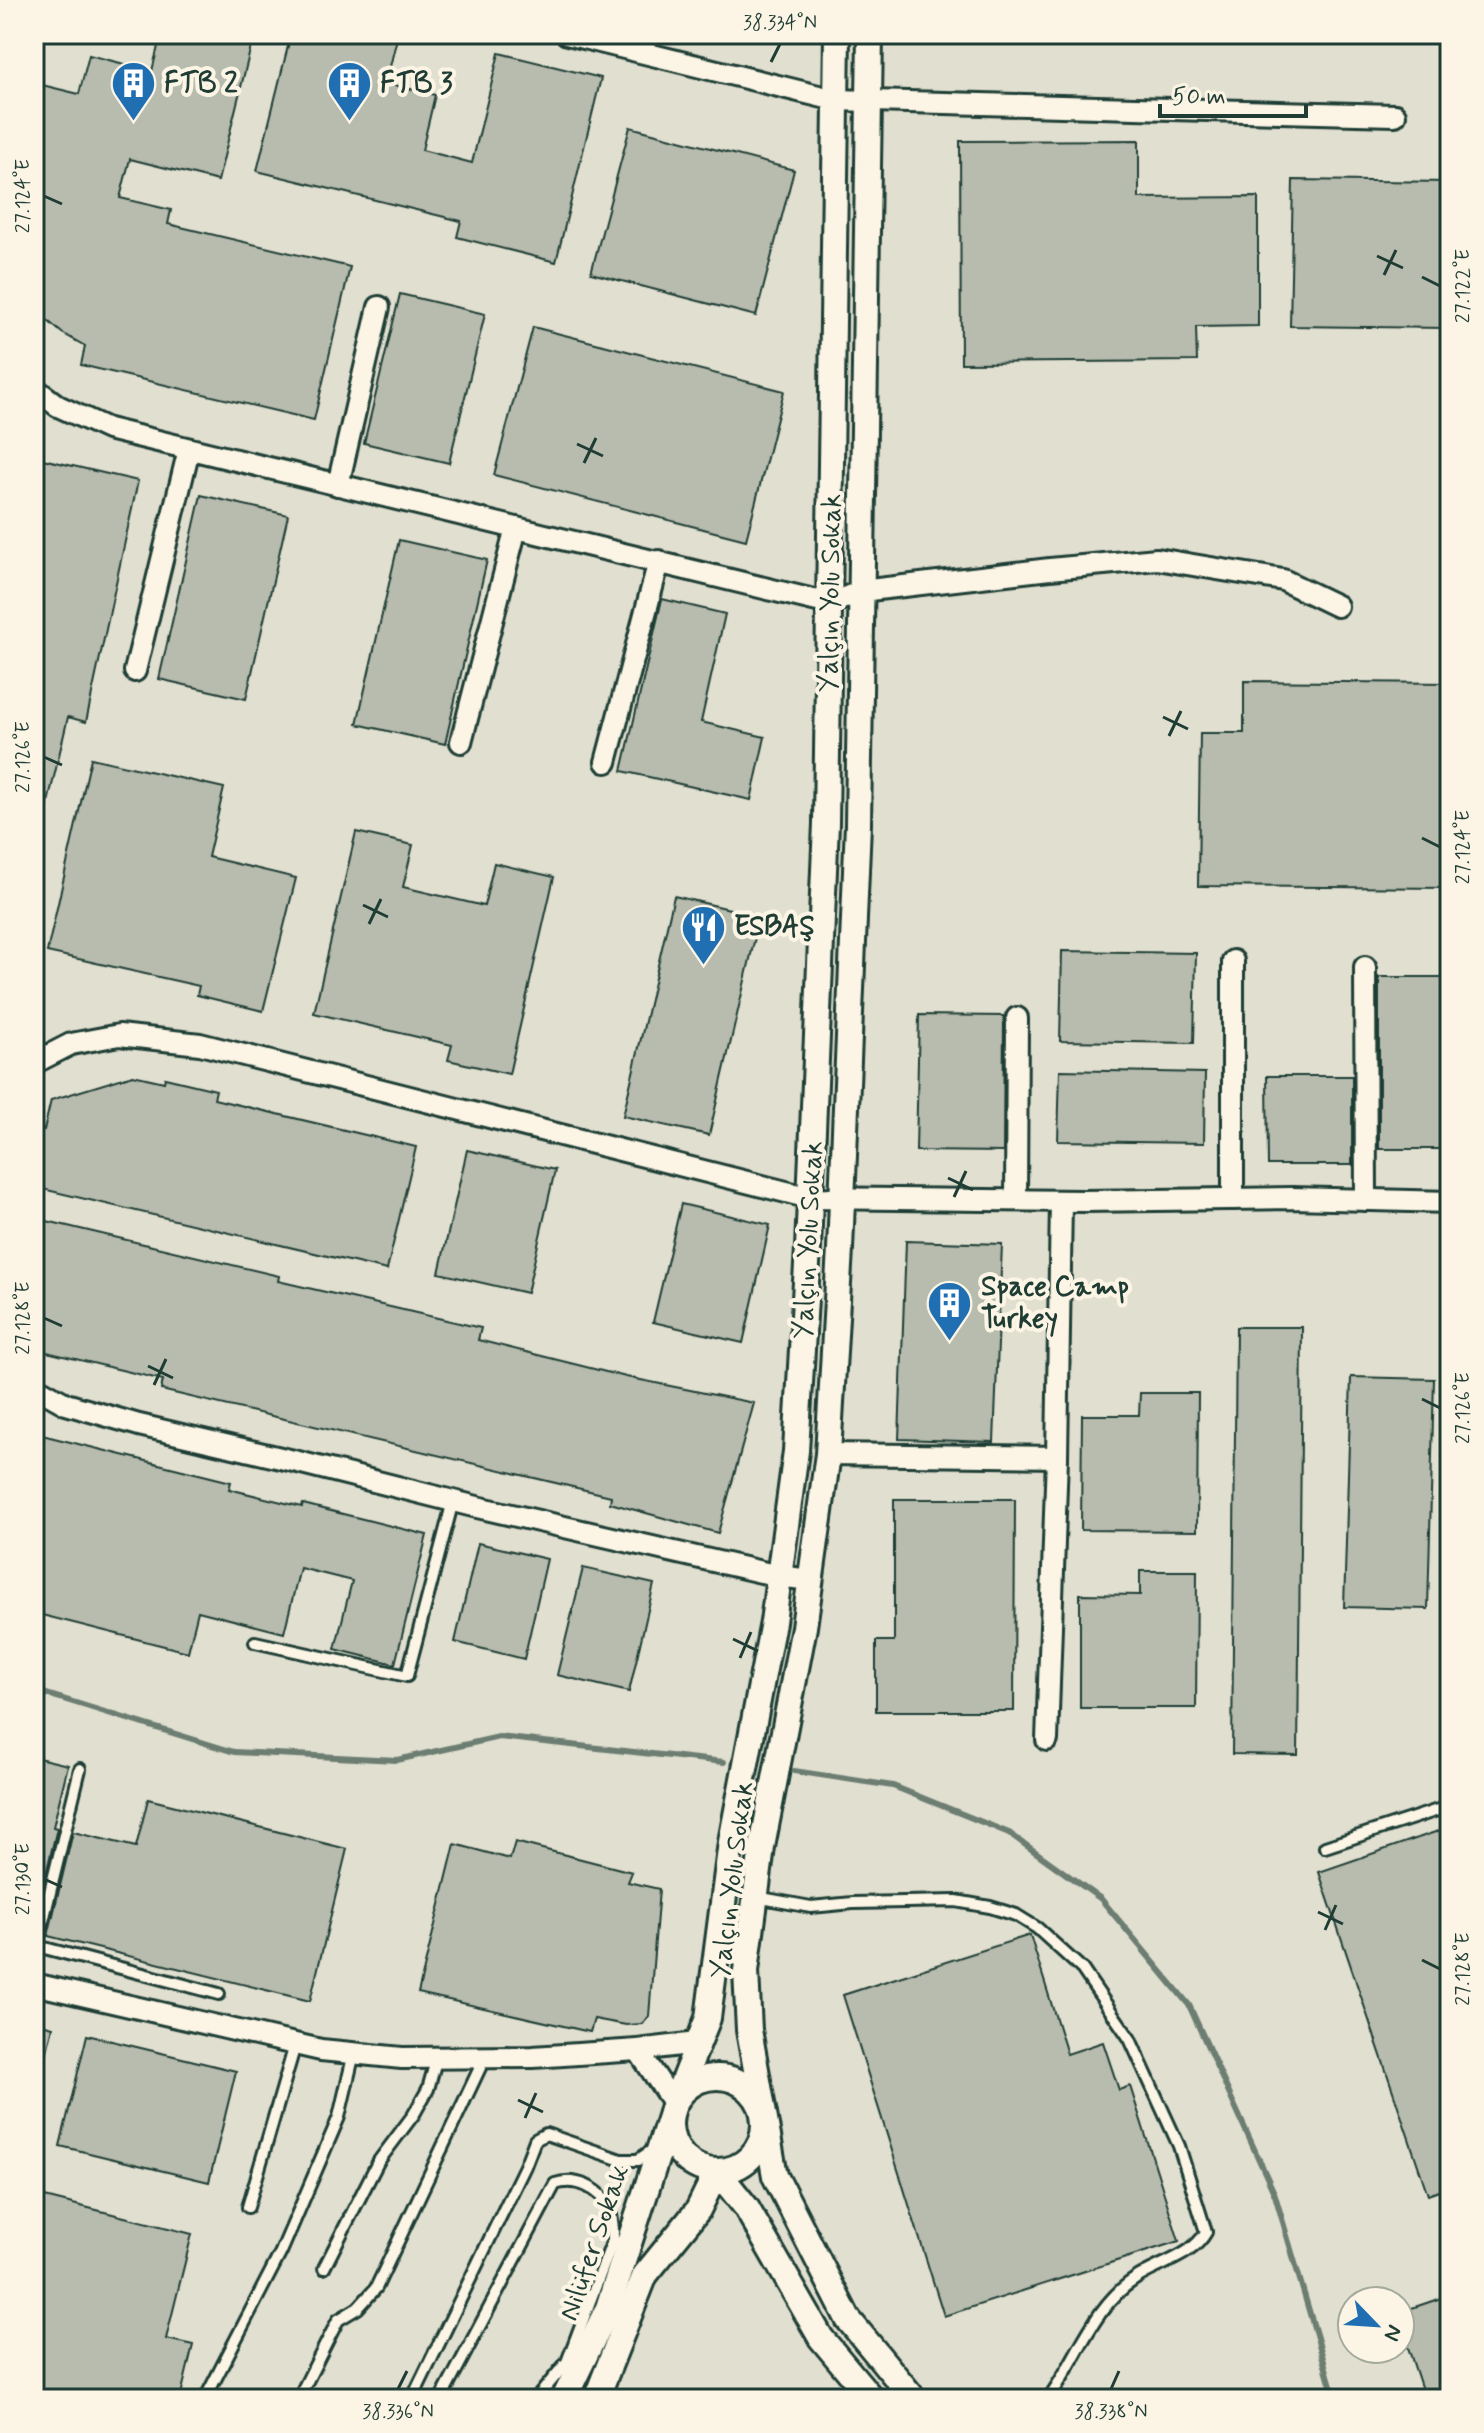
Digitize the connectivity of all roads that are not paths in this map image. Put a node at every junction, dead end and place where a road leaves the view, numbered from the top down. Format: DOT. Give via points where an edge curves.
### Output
graph roads {
  1 [pos="567,34"];
  2 [pos="837,34"];
  3 [pos="870,34"];
  4 [pos="835,100"];
  5 [pos="869,102"];
  6 [pos="1395,115"];
  7 [pos="379,307"];
  8 [pos="34,388"];
  9 [pos="189,449"];
  10 [pos="338,485"];
  11 [pos="516,528"];
  12 [pos="659,561"];
  13 [pos="861,591"];
  14 [pos="830,604"];
  15 [pos="1337,606"];
  16 [pos="135,671"];
  17 [pos="461,742"];
  18 [pos="606,762"];
  19 [pos="1233,961"];
  20 [pos="1365,967"];
  21 [pos="1017,1018"];
  22 [pos="36,1055"];
  23 [pos="810,1198"];
  24 [pos="842,1198"];
  25 [pos="1233,1199"];
  26 [pos="1016,1200"];
  27 [pos="1366,1200"];
  28 [pos="1061,1201"];
  29 [pos="1450,1202"];
  30 [pos="34,1386"];
  31 [pos="828,1454"];
  32 [pos="1057,1457"];
  33 [pos="453,1501"];
  34 [pos="779,1576"];
  35 [pos="810,1580"];
  36 [pos="255,1642"];
  37 [pos="1047,1740"];
  38 [pos="80,1769"];
  39 [pos="1450,1806"];
  40 [pos="1325,1847"];
  41 [pos="756,1897"];
  42 [pos="37,1946"];
  43 [pos="34,1958"];
  44 [pos="34,1984"];
  45 [pos="219,1994"];
  46 [pos="697,2043"];
  47 [pos="295,2045"];
  48 [pos="638,2050"];
  49 [pos="354,2053"];
  50 [pos="437,2057"];
  51 [pos="485,2057"];
  52 [pos="674,2104"];
  53 [pos="764,2119"];
  54 [pos="661,2144"];
  55 [pos="717,2171"];
  56 [pos="248,2207"];
  57 [pos="324,2268"];
  58 [pos="601,2392"];
  59 [pos="205,2399"];
  60 [pos="298,2399"];
  61 [pos="412,2399"];
  62 [pos="441,2399"];
  63 [pos="536,2399"];
  64 [pos="564,2399"];
  65 [pos="872,2399"];
  66 [pos="914,2399"];
  67 [pos="1048,2399"];
  1 -- 4 [label="street"];
  2 -- 4 [label="street, Yalçın Yolu Sokak"];
  3 -- 5 [label="street, Yalçın Yolu Sokak"];
  4 -- 5 [label="street"];
  4 -- 14 [label="street, Yalçın Yolu Sokak"];
  5 -- 6 [label="street"];
  5 -- 13 [label="street, Yalçın Yolu Sokak"];
  7 -- 10 [label="street"];
  8 -- 9 [label="street" via="58,406 108,429"];
  9 -- 10 [label="street"];
  9 -- 16 [label="street"];
  10 -- 11 [label="street"];
  11 -- 12 [label="street"];
  11 -- 17 [label="street"];
  12 -- 14 [label="street"];
  12 -- 18 [label="street"];
  13 -- 14 [label="street"];
  13 -- 15 [label="street" via="1157,559 1283,580"];
  13 -- 24 [label="street, Yalçın Yolu Sokak" via="858,824"];
  14 -- 23 [label="street, Yalçın Yolu Sokak"];
  19 -- 25 [label="street"];
  20 -- 27 [label="street"];
  21 -- 26 [label="street"];
  22 -- 23 [label="street" via="119,1035 200,1044"];
  23 -- 24 [label="street"];
  23 -- 34 [label="street, Yalçın Yolu Sokak" via="796,1451"];
  24 -- 26 [label="street"];
  24 -- 31 [label="street, Yalçın Yolu Sokak"];
  25 -- 27 [label="street"];
  25 -- 28 [label="street"];
  26 -- 28 [label="street"];
  27 -- 29 [label="street"];
  28 -- 32 [label="street"];
  30 -- 33 [label="street" via="66,1404 139,1425"];
  31 -- 32 [label="street"];
  31 -- 35 [label="street, Yalçın Yolu Sokak"];
  32 -- 37 [label="street"];
  33 -- 34 [label="street"];
  33 -- 36 [label="lane" via="407,1676"];
  34 -- 35 [label="street"];
  34 -- 46 [label="street, Yalçın Yolu Sokak" via="731,1842 708,2018"];
  35 -- 41 [label="street, Yalçın Yolu Sokak"];
  38 -- 42 [label="lane"];
  39 -- 40 [label="lane"];
  41 -- 53 [label="street, Yalçın Yolu Sokak" via="746,1971 749,2030"];
  41 -- 67 [label="lane" via="811,1907 956,1901 1016,1915 1082,1969 1130,2039 1179,2146 1206,2232 1194,2249 1132,2280 1101,2312"];
  42 -- 43 [label="lane"];
  42 -- 45 [label="lane"];
  44 -- 47 [label="street"];
  46 -- 48 [label="street"];
  46 -- 52 [label="street, Yalçın Yolu Sokak"];
  47 -- 49 [label="street"];
  47 -- 56 [label="lane"];
  48 -- 51 [label="street"];
  48 -- 52 [label="street"];
  49 -- 50 [label="street"];
  49 -- 59 [label="lane" via="339,2117 281,2252"];
  50 -- 51 [label="street"];
  50 -- 57 [label="lane" via="428,2089 378,2162"];
  51 -- 60 [label="lane" via="376,2288 338,2320"];
  52 -- 53 [label="street" via="695,2082 725,2077 752,2091"];
  52 -- 54 [label="street, Nilüfer Sokak"];
  52 -- 55 [label="street" via="670,2120 677,2150 702,2169"];
  53 -- 55 [label="street" via="763,2135 747,2161"];
  53 -- 66 [label="street, Yalçın Yolu Sokak" via="775,2176 848,2319"];
  54 -- 61 [label="lane" via="638,2160 621,2160 546,2134 535,2140"];
  54 -- 64 [label="street, Nilüfer Sokak" via="608,2308"];
  55 -- 58 [label="street, Nilüfer Sokak" via="698,2210 645,2275"];
  55 -- 65 [label="street" via="746,2207 821,2338"];
  62 -- 63 [label="lane" via="555,2184 578,2182 605,2200 613,2240 567,2362"];
}
